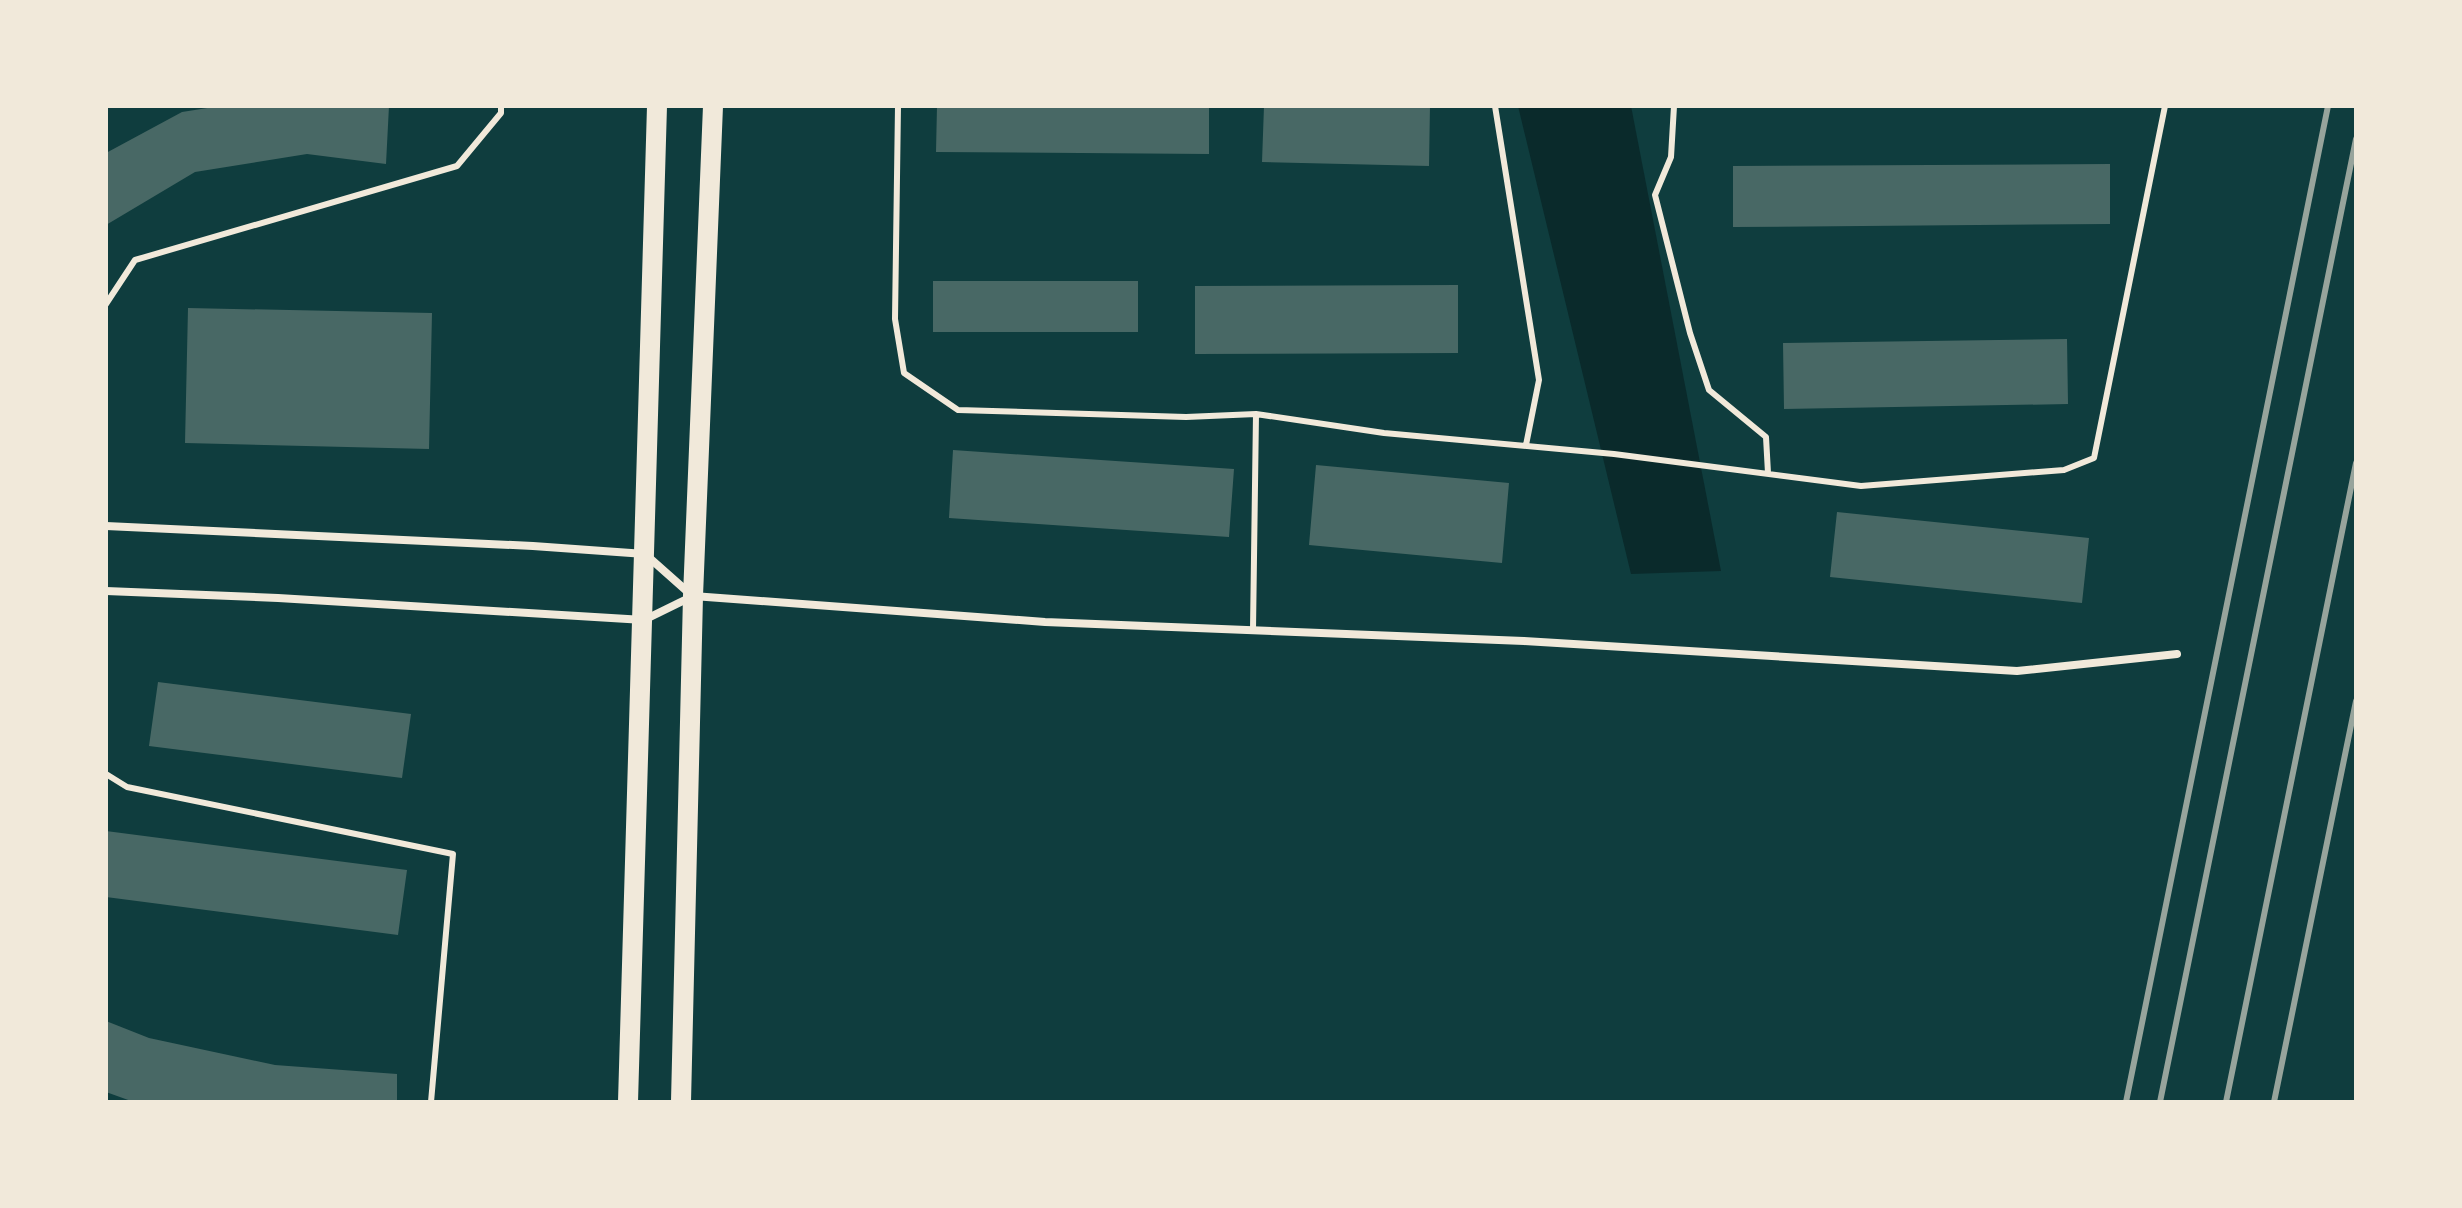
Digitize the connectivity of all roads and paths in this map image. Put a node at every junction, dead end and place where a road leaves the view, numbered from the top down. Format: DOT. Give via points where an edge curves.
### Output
graph roads {
  1 [pos="501,106"];
  2 [pos="657,106"];
  3 [pos="713,106"];
  4 [pos="898,106"];
  5 [pos="1495,106"];
  6 [pos="1674,106"];
  7 [pos="2165,106"];
  8 [pos="106,304"];
  9 [pos="1256,414"];
  10 [pos="1526,445"];
  11 [pos="1768,473"];
  12 [pos="106,526"];
  13 [pos="645,554"];
  14 [pos="106,591"];
  15 [pos="693,596"];
  16 [pos="644,620"];
  17 [pos="1253,630"];
  18 [pos="2177,654"];
  19 [pos="106,774"];
  20 [pos="431,1102"];
  21 [pos="628,1102"];
  22 [pos="681,1102"];
  1 -- 8 [label="lane" via="501,113 457,166 135,260"];
  2 -- 13 [label="main road"];
  3 -- 15 [label="main road"];
  4 -- 9 [label="lane" via="895,319 904,373 958,410"];
  5 -- 10 [label="lane" via="1539,380"];
  6 -- 11 [label="lane" via="1671,157 1655,195 1686,318 1709,390 1766,437"];
  7 -- 11 [label="lane" via="2094,458 2064,470 1861,486"];
  9 -- 10 [label="lane" via="1384,433"];
  9 -- 17 [label="lane"];
  10 -- 11 [label="lane"];
  12 -- 13 [label="street"];
  13 -- 15 [label="street"];
  13 -- 16 [label="main road"];
  14 -- 16 [label="street"];
  15 -- 16 [label="street"];
  15 -- 17 [label="street" via="1045,622"];
  15 -- 22 [label="main road"];
  16 -- 21 [label="main road"];
  17 -- 18 [label="street" via="2017,671"];
  19 -- 20 [label="lane" via="127,787 453,854"];
}
